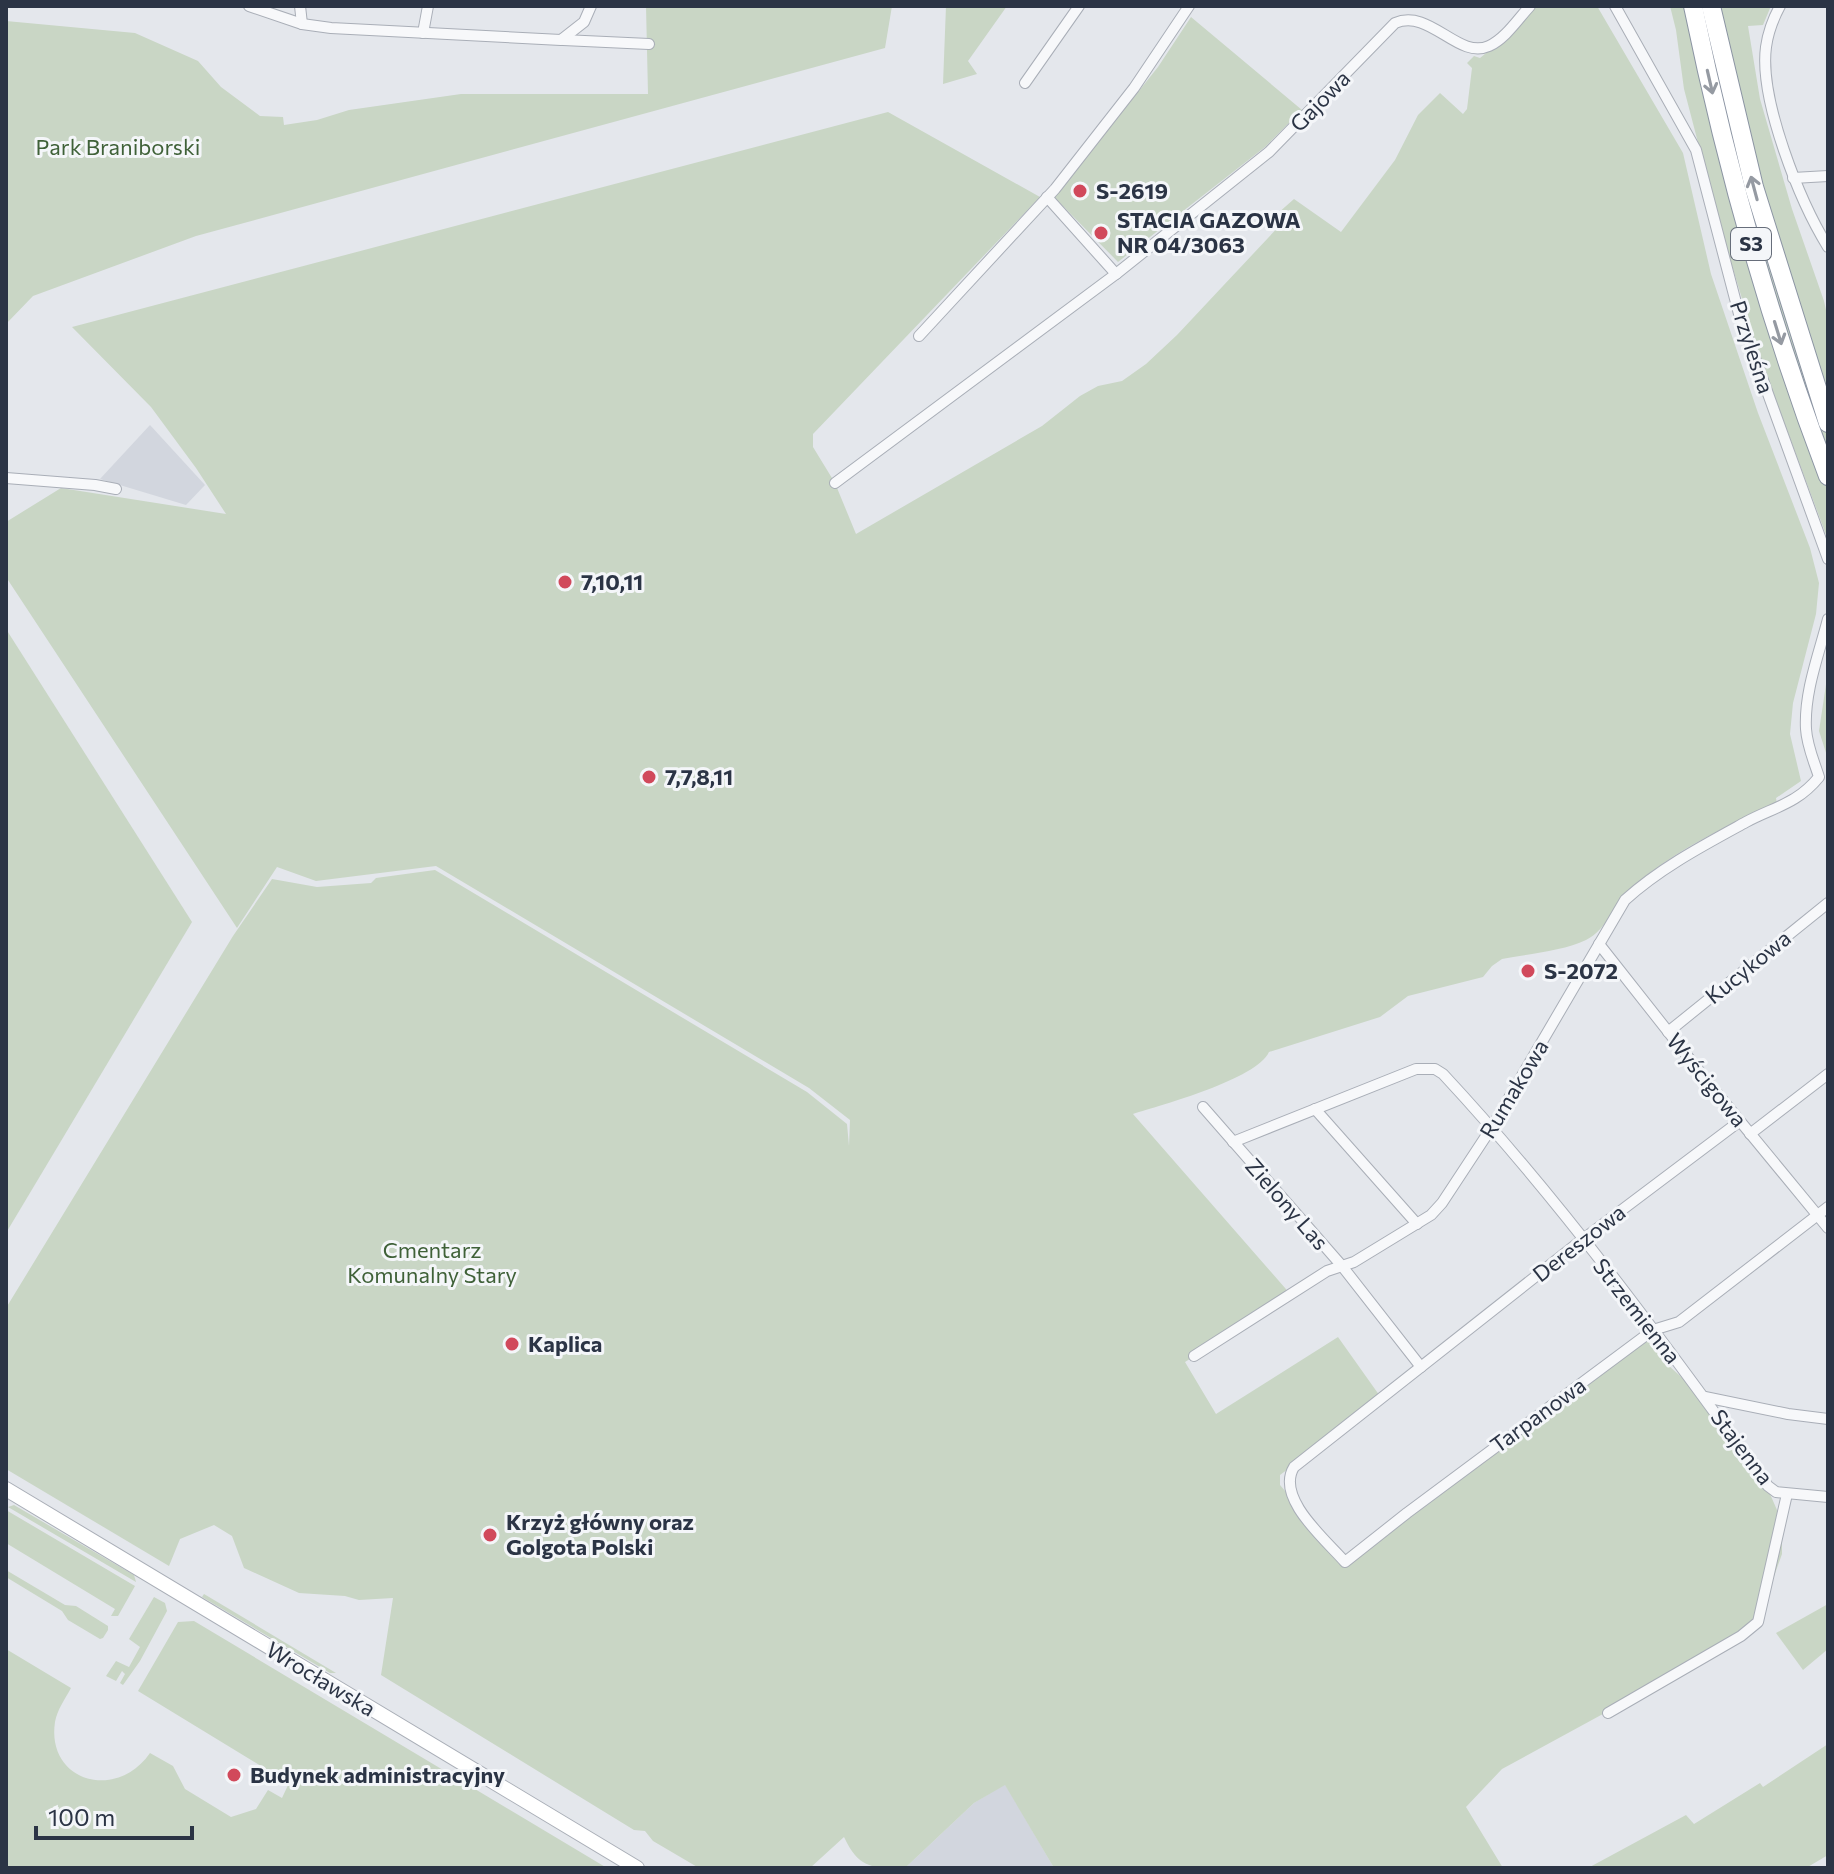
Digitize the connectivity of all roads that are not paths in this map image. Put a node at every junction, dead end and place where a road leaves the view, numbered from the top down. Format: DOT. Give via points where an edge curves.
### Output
graph roads {
  1 [pos="249,6"];
  2 [pos="300,6"];
  3 [pos="428,6"];
  4 [pos="591,6"];
  5 [pos="1079,6"];
  6 [pos="1189,6"];
  7 [pos="1530,6"];
  8 [pos="1615,6"];
  9 [pos="1693,6"];
  10 [pos="1711,6"];
  11 [pos="1780,6"];
  12 [pos="302,24"];
  13 [pos="423,33"];
  14 [pos="561,40"];
  15 [pos="649,44"];
  16 [pos="1025,83"];
  17 [pos="1828,176"];
  18 [pos="1793,178"];
  19 [pos="1047,197"];
  20 [pos="1828,247"];
  21 [pos="1116,274"];
  22 [pos="919,336"];
  23 [pos="1828,423"];
  24 [pos="1828,476"];
  25 [pos="6,478"];
  26 [pos="835,483"];
  27 [pos="116,489"];
  28 [pos="1828,559"];
  29 [pos="1828,619"];
  30 [pos="1828,903"];
  31 [pos="1599,944"];
  32 [pos="1668,1032"];
  33 [pos="1828,1074"];
  34 [pos="1203,1107"];
  35 [pos="1315,1109"];
  36 [pos="1740,1121"];
  37 [pos="1492,1127"];
  38 [pos="1750,1134"];
  39 [pos="1233,1142"];
  40 [pos="1828,1207"];
  41 [pos="1817,1215"];
  42 [pos="1417,1224"];
  43 [pos="1828,1228"];
  44 [pos="1582,1240"];
  45 [pos="1342,1266"];
  46 [pos="1653,1330"];
  47 [pos="1194,1356"];
  48 [pos="1421,1367"];
  49 [pos="1705,1397"];
  50 [pos="1828,1419"];
  51 [pos="1294,1467"];
  52 [pos="6,1489"];
  53 [pos="1787,1494"];
  54 [pos="1828,1497"];
  55 [pos="1608,1713"];
  56 [pos="637,1868"];
  1 -- 12 [label="street"];
  2 -- 12 [label="street"];
  3 -- 13 [label="street"];
  4 -- 14 [label="street" via="584,22"];
  5 -- 16 [label="street"];
  6 -- 19 [label="street" via="1134,88"];
  7 -- 21 [label="street, Gajowa" via="1494,44 1481,49 1416,20 1395,23 1269,152"];
  8 -- 28 [label="street, Przyleśna" via="1696,150 1739,314"];
  9 -- 24 [label="highway, S3, one-way" via="1753,252"];
  23 -- 10 [label="highway, S3, one-way" via="1754,187"];
  11 -- 18 [label="street" via="1768,36 1765,65"];
  12 -- 13 [label="street"];
  13 -- 14 [label="street"];
  14 -- 15 [label="street"];
  17 -- 18 [label="street"];
  18 -- 20 [label="street"];
  19 -- 21 [label="street"];
  19 -- 22 [label="street"];
  21 -- 26 [label="street, Gajowa"];
  25 -- 27 [label="street"];
  29 -- 31 [label="street, Rumakowa" via="1806,714 1819,777 1804,794 1749,820 1643,884 1625,900"];
  30 -- 32 [label="street, Kucykowa"];
  31 -- 32 [label="street, Wyścigowa"];
  31 -- 37 [label="street, Rumakowa"];
  32 -- 36 [label="street, Wyścigowa"];
  33 -- 38 [label="street"];
  34 -- 39 [label="street, Zielony Las"];
  35 -- 37 [label="street, Zielony Las" via="1426,1067 1443,1074"];
  35 -- 39 [label="street, Zielony Las"];
  35 -- 42 [label="street"];
  36 -- 38 [label="street, Wyścigowa"];
  36 -- 44 [label="street, Dereszowa"];
  37 -- 42 [label="street, Rumakowa" via="1442,1203"];
  37 -- 44 [label="street, Strzemienna"];
  38 -- 41 [label="street, Wyścigowa"];
  39 -- 45 [label="street, Zielony Las"];
  40 -- 41 [label="street, Tarpanowa"];
  41 -- 43 [label="street, Wyścigowa"];
  41 -- 46 [label="street, Tarpanowa" via="1679,1322"];
  42 -- 45 [label="street, Rumakowa"];
  44 -- 46 [label="street, Strzemienna"];
  44 -- 48 [label="street, Dereszowa"];
  45 -- 47 [label="street, Rumakowa"];
  45 -- 48 [label="street"];
  46 -- 49 [label="street, Strzemienna"];
  46 -- 51 [label="street, Tarpanowa" via="1345,1562 1290,1493"];
  48 -- 51 [label="street, Dereszowa"];
  49 -- 50 [label="street"];
  49 -- 53 [label="street, Stajenna" via="1768,1486"];
  52 -- 56 [label="main road, Wrocławska"];
  53 -- 54 [label="street, Stajenna"];
  53 -- 55 [label="street" via="1758,1622"];
}
